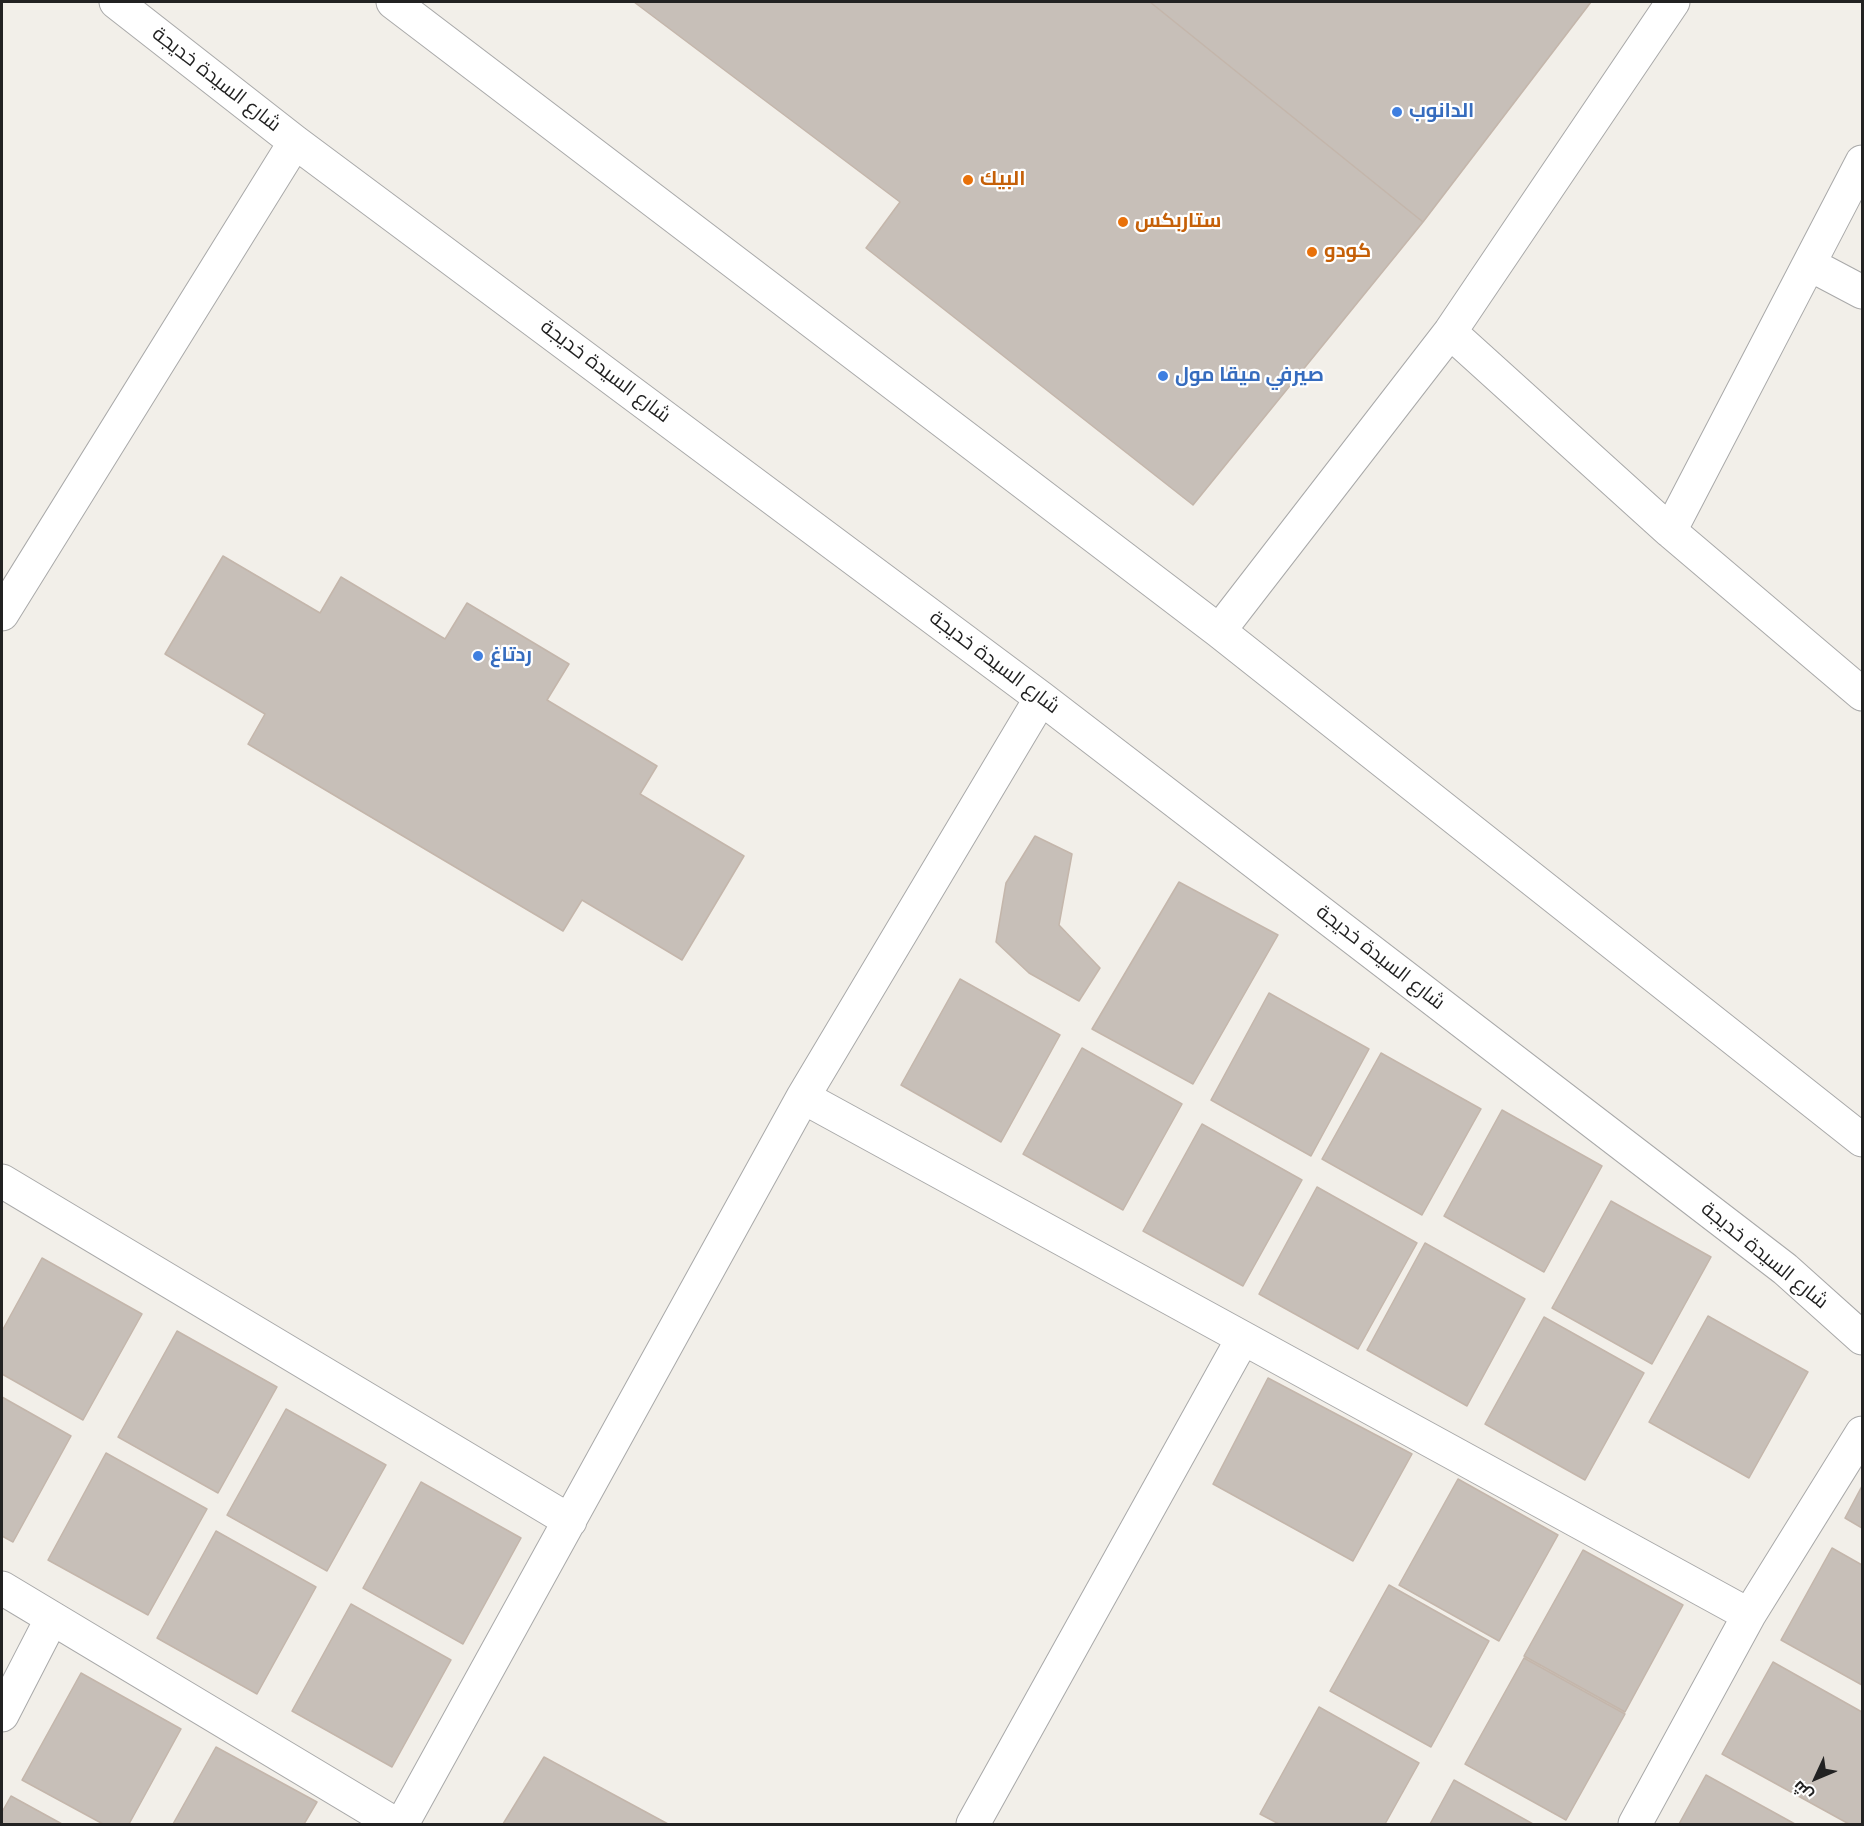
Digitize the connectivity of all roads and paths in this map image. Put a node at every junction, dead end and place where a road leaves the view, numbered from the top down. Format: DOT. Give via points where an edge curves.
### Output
graph roads {
  1 [pos="116,2"];
  2 [pos="393,2"];
  3 [pos="1673,2"];
  4 [pos="295,142"];
  5 [pos="1863,162"];
  6 [pos="1809,264"];
  7 [pos="1863,292"];
  8 [pos="1449,332"];
  9 [pos="1670,531"];
  10 [pos="2,614"];
  11 [pos="1219,631"];
  12 [pos="1863,694"];
  13 [pos="1041,698"];
  14 [pos="803,1097"];
  15 [pos="1863,1140"];
  16 [pos="2,1181"];
  17 [pos="1243,1338"];
  18 [pos="1863,1338"];
  19 [pos="1863,1434"];
  20 [pos="570,1521"];
  21 [pos="2,1588"];
  22 [pos="1749,1615"];
  23 [pos="52,1618"];
  24 [pos="2,1715"];
  25 [pos="395,1824"];
  26 [pos="402,1824"];
  27 [pos="973,1824"];
  28 [pos="1635,1824"];
  1 -- 4 [label="street, شارع السيدة خديجة"];
  2 -- 11 [label="street"];
  3 -- 8 [label="street"];
  4 -- 10 [label="street"];
  4 -- 13 [label="street, شارع السيدة خديجة"];
  5 -- 6 [label="street"];
  6 -- 7 [label="street"];
  6 -- 9 [label="street"];
  8 -- 9 [label="street"];
  8 -- 11 [label="street"];
  9 -- 12 [label="street"];
  11 -- 15 [label="street"];
  13 -- 14 [label="street"];
  13 -- 18 [label="street, شارع السيدة خديجة" via="1785,1269"];
  14 -- 17 [label="street"];
  14 -- 20 [label="street"];
  16 -- 20 [label="street"];
  17 -- 22 [label="street"];
  17 -- 27 [label="street"];
  19 -- 22 [label="street"];
  20 -- 26 [label="street"];
  21 -- 23 [label="street"];
  22 -- 28 [label="street"];
  23 -- 24 [label="street"];
  23 -- 25 [label="street"];
}
